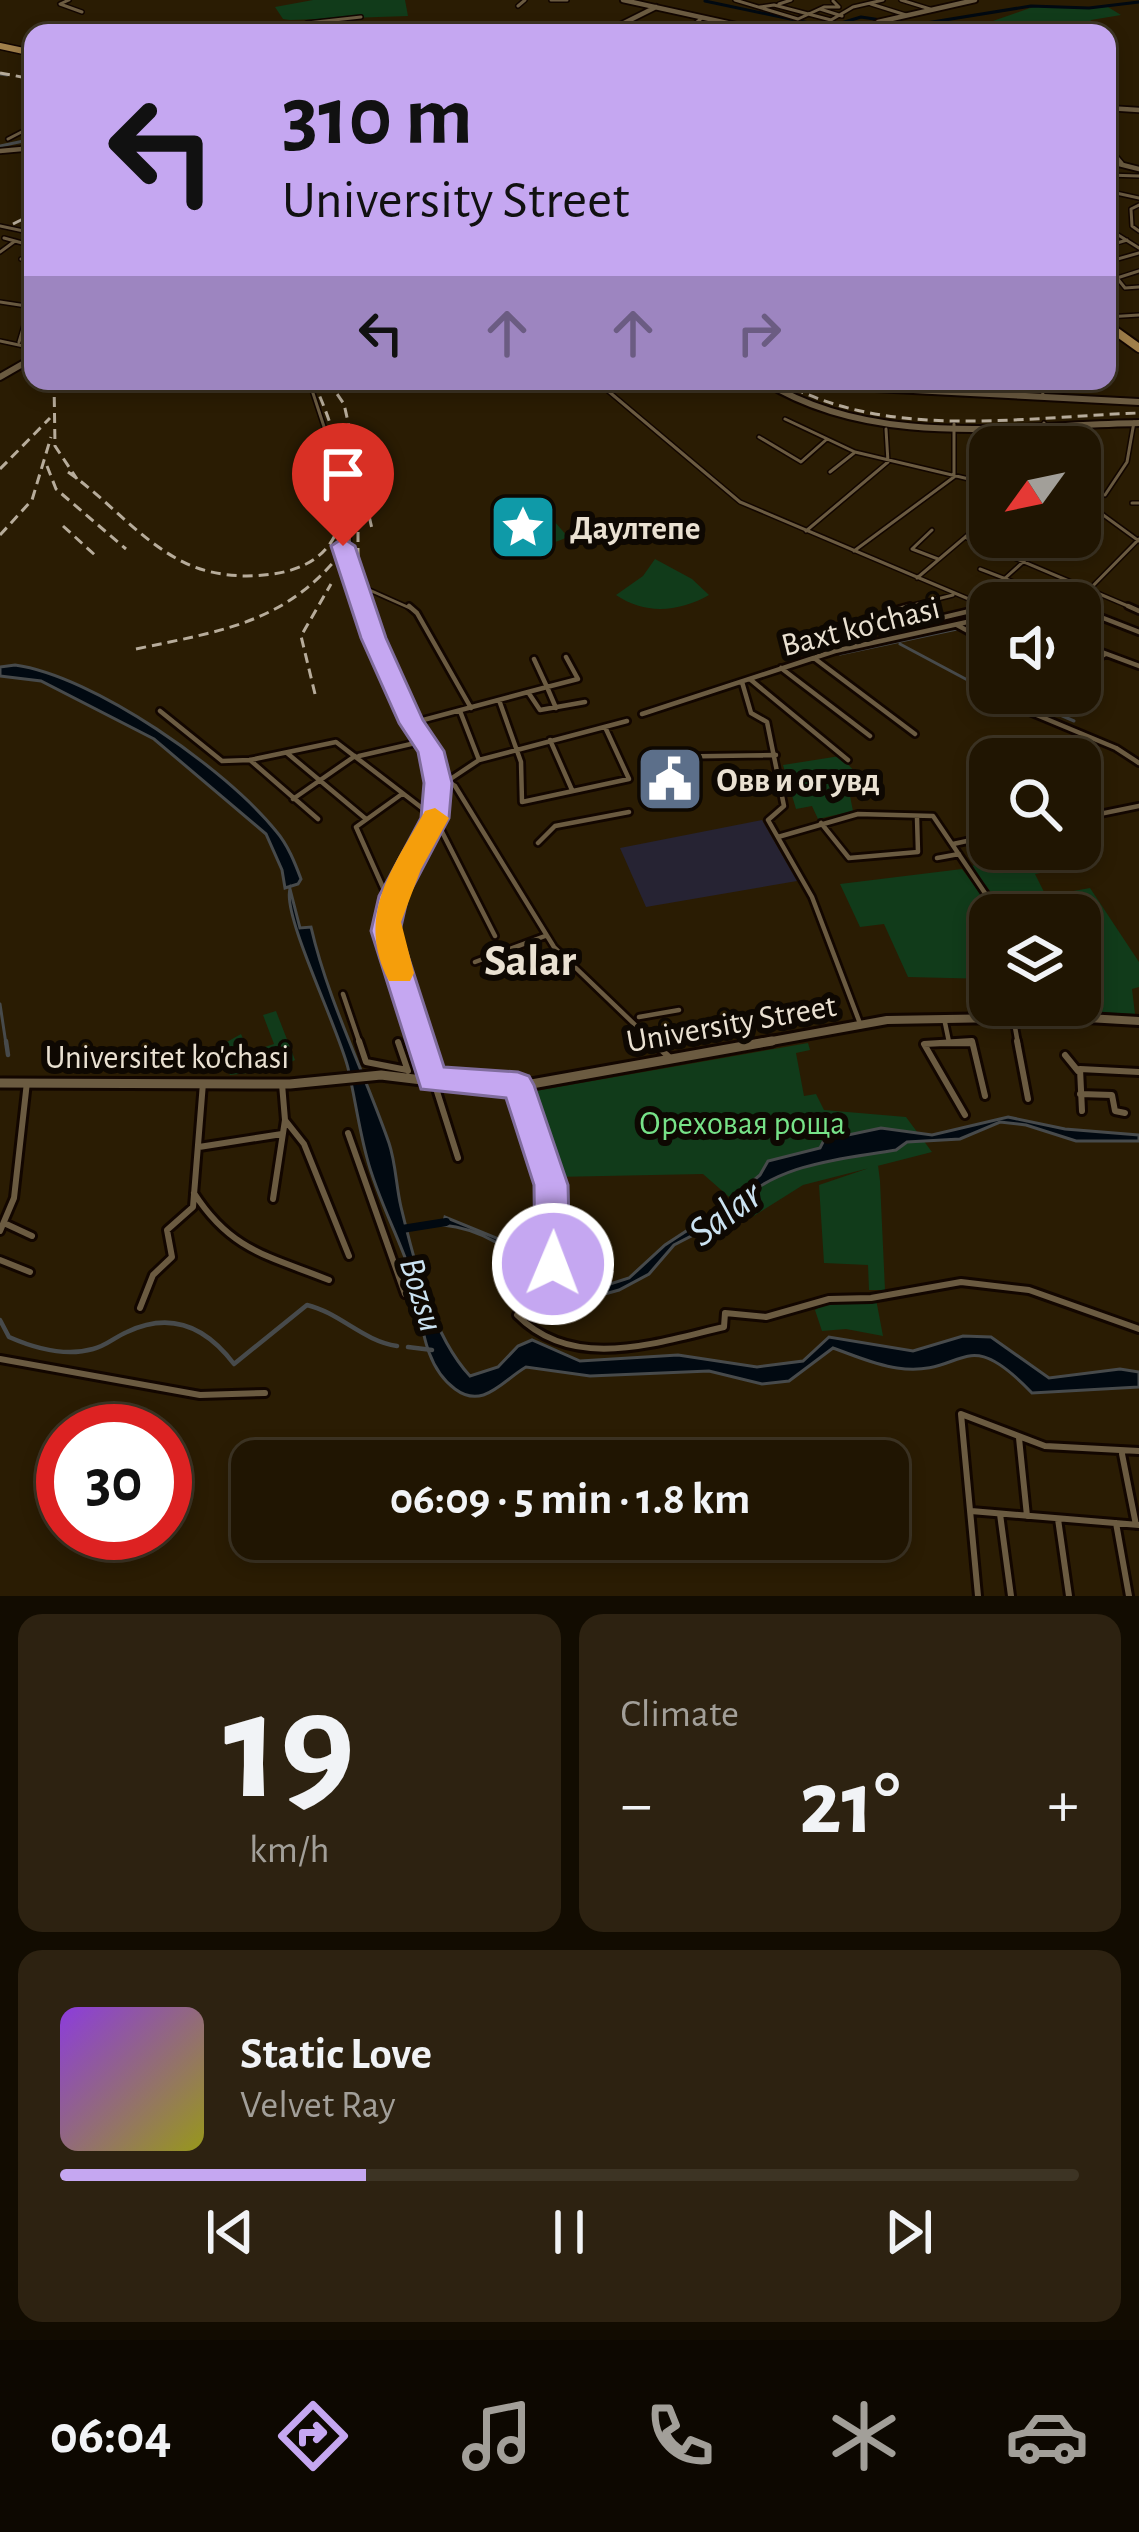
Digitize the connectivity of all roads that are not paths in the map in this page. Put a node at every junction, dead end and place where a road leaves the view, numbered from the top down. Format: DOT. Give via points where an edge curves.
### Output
graph roads {
  1 [pos="69,0"];
  2 [pos="525,0"];
  3 [pos="551,0"];
  4 [pos="566,0"];
  5 [pos="625,0"];
  6 [pos="737,0"];
  7 [pos="761,0"];
  8 [pos="792,0"];
  9 [pos="848,0"];
  10 [pos="883,0"];
  11 [pos="901,0"];
  12 [pos="946,0"];
  13 [pos="975,0"];
  14 [pos="832,1"];
  15 [pos="690,2"];
  16 [pos="647,4"];
  17 [pos="777,4"];
  18 [pos="868,4"];
  19 [pos="957,5"];
  20 [pos="518,6"];
  21 [pos="656,6"];
  22 [pos="760,7"];
  23 [pos="853,7"];
  24 [pos="822,8"];
  25 [pos="936,10"];
  26 [pos="680,11"];
  27 [pos="82,13"];
  28 [pos="810,14"];
  29 [pos="842,16"];
  30 [pos="911,16"];
  31 [pos="361,17"];
  32 [pos="632,18"];
  33 [pos="702,18"];
  34 [pos="884,21"];
  35 [pos="307,24"];
  36 [pos="621,24"];
  37 [pos="694,24"];
  38 [pos="736,24"];
  39 [pos="878,24"];
  40 [pos="893,24"];
  41 [pos="24,131"];
  42 [pos="8,140"];
  43 [pos="1116,157"];
  44 [pos="1116,165"];
  45 [pos="1124,167"];
  46 [pos="1138,173"];
  47 [pos="1136,195"];
  48 [pos="0,226"];
  49 [pos="18,230"];
  50 [pos="24,231"];
  51 [pos="1139,231"];
  52 [pos="1116,234"];
  53 [pos="2,239"];
  54 [pos="15,241"];
  55 [pos="1127,241"];
  56 [pos="24,244"];
  57 [pos="1116,244"];
  58 [pos="1139,251"];
  59 [pos="0,252"];
  60 [pos="21,259"];
  61 [pos="24,259"];
  62 [pos="1139,271"];
  63 [pos="1139,287"];
  64 [pos="24,325"];
  65 [pos="0,341"];
  66 [pos="19,342"];
  67 [pos="24,344"];
  68 [pos="313,390"];
  69 [pos="607,390"];
  70 [pos="778,390"];
  71 [pos="951,390"];
  72 [pos="1022,390"];
  73 [pos="1042,390"];
  74 [pos="1024,396"];
  75 [pos="1042,397"];
  76 [pos="1139,402"];
  77 [pos="785,418"];
  78 [pos="1136,422"];
  79 [pos="1044,423"];
  80 [pos="1092,423"];
  81 [pos="954,424"];
  82 [pos="1042,426"];
  83 [pos="1090,426"];
  84 [pos="886,429"];
  85 [pos="759,437"];
  86 [pos="827,439"];
  87 [pos="854,452"];
  88 [pos="888,462"];
  89 [pos="830,472"];
  90 [pos="954,477"];
  91 [pos="969,480"];
  92 [pos="1105,495"];
  93 [pos="1101,514"];
  94 [pos="1101,515"];
  95 [pos="1121,527"];
  96 [pos="932,530"];
  97 [pos="806,531"];
  98 [pos="969,533"];
  99 [pos="964,537"];
  100 [pos="1138,540"];
  101 [pos="854,551"];
  102 [pos="1025,558"];
  103 [pos="938,560"];
  104 [pos="1021,561"];
  105 [pos="980,569"];
  106 [pos="917,578"];
  107 [pos="1003,580"];
  108 [pos="1009,582"];
  109 [pos="1070,582"];
  110 [pos="1094,582"];
  111 [pos="356,584"];
  112 [pos="957,594"];
  113 [pos="1101,595"];
  114 [pos="969,599"];
  115 [pos="899,603"];
  116 [pos="908,607"];
  117 [pos="969,611"];
  118 [pos="1139,611"];
  119 [pos="1101,616"];
  120 [pos="969,622"];
  121 [pos="957,625"];
  122 [pos="969,632"];
  123 [pos="1139,632"];
  124 [pos="1101,652"];
  125 [pos="1105,654"];
  126 [pos="566,656"];
  127 [pos="1101,657"];
  128 [pos="814,658"];
  129 [pos="534,659"];
  130 [pos="1139,666"];
  131 [pos="781,668"];
  132 [pos="751,680"];
  133 [pos="742,682"];
  134 [pos="548,687"];
  135 [pos="528,692"];
  136 [pos="499,700"];
  137 [pos="585,702"];
  138 [pos="472,708"];
  139 [pos="556,708"];
  140 [pos="160,711"];
  141 [pos="460,711"];
  142 [pos="641,714"];
  143 [pos="1034,714"];
  144 [pos="626,721"];
  145 [pos="412,723"];
  146 [pos="605,727"];
  147 [pos="915,734"];
  148 [pos="870,736"];
  149 [pos="550,740"];
  150 [pos="424,741"];
  151 [pos="515,749"];
  152 [pos="286,752"];
  153 [pos="776,755"];
  154 [pos="356,756"];
  155 [pos="652,757"];
  156 [pos="250,760"];
  157 [pos="479,760"];
  158 [pos="848,760"];
  159 [pos="1139,763"];
  160 [pos="320,780"];
  161 [pos="447,781"];
  162 [pos="438,783"];
  163 [pos="572,790"];
  164 [pos="403,793"];
  165 [pos="293,799"];
  166 [pos="1139,806"];
  167 [pos="629,812"];
  168 [pos="1101,814"];
  169 [pos="917,815"];
  170 [pos="435,818"];
  171 [pos="318,819"];
  172 [pos="366,819"];
  173 [pos="821,823"];
  174 [pos="777,837"];
  175 [pos="969,841"];
  176 [pos="538,843"];
  177 [pos="953,844"];
  178 [pos="959,854"];
  179 [pos="937,858"];
  180 [pos="990,894"];
  181 [pos="394,896"];
  182 [pos="545,936"];
  183 [pos="495,937"];
  184 [pos="475,962"];
  185 [pos="344,994"];
  186 [pos="679,1010"];
  187 [pos="943,1016"];
  188 [pos="969,1016"];
  189 [pos="639,1017"];
  190 [pos="1101,1019"];
  191 [pos="1139,1022"];
  192 [pos="861,1026"];
  193 [pos="1015,1026"];
  194 [pos="398,1042"];
  195 [pos="949,1042"];
  196 [pos="1065,1055"];
  197 [pos="673,1061"];
  198 [pos="1078,1071"];
  199 [pos="1139,1072"];
  200 [pos="409,1073"];
  201 [pos="334,1079"];
  202 [pos="433,1080"];
  203 [pos="27,1082"];
  204 [pos="203,1082"];
  205 [pos="0,1083"];
  206 [pos="282,1084"];
  207 [pos="518,1085"];
  208 [pos="1080,1094"];
  209 [pos="985,1096"];
  210 [pos="1028,1100"];
  211 [pos="1082,1111"];
  212 [pos="1125,1113"];
  213 [pos="965,1115"];
  214 [pos="285,1120"];
  215 [pos="348,1133"];
  216 [pos="282,1134"];
  217 [pos="198,1147"];
  218 [pos="458,1157"];
  219 [pos="194,1193"];
  220 [pos="273,1199"];
  221 [pos="1,1227"];
  222 [pos="32,1236"];
  223 [pos="349,1256"];
  224 [pos="0,1260"];
  225 [pos="30,1272"];
  226 [pos="329,1280"];
  227 [pos="405,1294"];
  228 [pos="140,1308"];
  229 [pos="1139,1329"];
  230 [pos="0,1359"];
  231 [pos="265,1393"];
  232 [pos="1019,1435"];
  233 [pos="1121,1451"];
  234 [pos="1139,1451"];
  235 [pos="968,1511"];
  236 [pos="1000,1514"];
  237 [pos="1027,1516"];
  238 [pos="1058,1519"];
  239 [pos="1116,1523"];
  240 [pos="1138,1525"];
  241 [pos="978,1596"];
  242 [pos="1011,1596"];
  243 [pos="1070,1596"];
  244 [pos="1129,1596"];
  1 -- 27 [label="street" via="60,4"];
  2 -- 20 [label="street"];
  3 -- 4 [label="street"];
  5 -- 16 [label="main road"];
  6 -- 22 [label="street"];
  7 -- 17 [label="street"];
  8 -- 17 [label="street"];
  9 -- 23 [label="street"];
  10 -- 18 [label="street"];
  11 -- 25 [label="street"];
  12 -- 19 [label="street"];
  13 -- 19 [label="main road"];
  14 -- 24 [label="street" via="839,7"];
  15 -- 26 [label="main road"];
  16 -- 21 [label="main road"];
  16 -- 32 [label="main road"];
  17 -- 22 [label="street"];
  17 -- 28 [label="street"];
  18 -- 23 [label="street"];
  18 -- 30 [label="street"];
  19 -- 25 [label="main road"];
  21 -- 26 [label="main road"];
  21 -- 32 [label="main road"];
  22 -- 28 [label="street" via="798,19"];
  23 -- 29 [label="street"];
  24 -- 28 [label="street"];
  24 -- 29 [label="street"];
  25 -- 30 [label="main road"];
  26 -- 38 [label="main road"];
  28 -- 29 [label="street"];
  30 -- 34 [label="main road"];
  31 -- 35 [label="street"];
  32 -- 36 [label="main road"];
  33 -- 37 [label="street"];
  34 -- 39 [label="main road"];
  34 -- 40 [label="street"];
  41 -- 42 [label="street"];
  43 -- 45 [label="street"];
  44 -- 45 [label="main road"];
  45 -- 46 [label="main road"];
  46 -- 47 [label="street"];
  47 -- 51 [label="street" via="1132,226"];
  48 -- 49 [label="street"];
  49 -- 50 [label="street"];
  49 -- 53 [label="street"];
  52 -- 55 [label="street"];
  53 -- 54 [label="street"];
  54 -- 56 [label="street"];
  54 -- 59 [label="street"];
  55 -- 57 [label="street"];
  55 -- 58 [label="street"];
  60 -- 61 [label="street"];
  62 -- 63 [label="street" via="1117,278 1125,288"];
  64 -- 66 [label="street"];
  65 -- 66 [label="street"];
  66 -- 67 [label="street"];
  68 -- 111 [label="street"];
  69 -- 97 [label="street" via="740,502"];
  70 -- 81 [label="main road" via="832,416"];
  71 -- 74 [label="main road"];
  72 -- 74 [label="street"];
  73 -- 75 [label="street"];
  74 -- 75 [label="main road"];
  75 -- 76 [label="main road"];
  77 -- 86 [label="street"];
  78 -- 80 [label="main road"];
  78 -- 92 [label="street" via="1115,488"];
  79 -- 80 [label="main road"];
  79 -- 81 [label="main road"];
  79 -- 82 [label="street"];
  80 -- 83 [label="street"];
  81 -- 90 [label="street"];
  84 -- 88 [label="street"];
  85 -- 86 [label="street" via="800,462"];
  86 -- 87 [label="street"];
  87 -- 88 [label="street"];
  87 -- 89 [label="street"];
  88 -- 90 [label="street"];
  88 -- 97 [label="street"];
  90 -- 91 [label="street"];
  90 -- 101 [label="street"];
  93 -- 95 [label="street"];
  94 -- 95 [label="street"];
  95 -- 100 [label="street"];
  96 -- 103 [label="street" via="912,549"];
  97 -- 101 [label="street"];
  98 -- 99 [label="street"];
  99 -- 103 [label="street"];
  99 -- 104 [label="street"];
  100 -- 110 [label="street"];
  101 -- 106 [label="street"];
  102 -- 104 [label="street"];
  103 -- 106 [label="street"];
  104 -- 107 [label="street"];
  104 -- 109 [label="street"];
  105 -- 107 [label="street"];
  106 -- 112 [label="street"];
  107 -- 108 [label="street"];
  111 -- 138 [label="street" via="417,614"];
  111 -- 145 [label="street" via="355,601"];
  112 -- 114 [label="street"];
  112 -- 116 [label="street"];
  113 -- 118 [label="street"];
  115 -- 116 [label="street"];
  116 -- 117 [label="street" via="883,620 894,628"];
  119 -- 123 [label="street"];
  120 -- 121 [label="street, Baxt ko'chasi"];
  121 -- 122 [label="street"];
  121 -- 128 [label="street, Baxt ko'chasi"];
  124 -- 125 [label="street"];
  125 -- 127 [label="street"];
  125 -- 130 [label="street"];
  126 -- 134 [label="street" via="578,681"];
  128 -- 131 [label="street, Baxt ko'chasi"];
  128 -- 147 [label="street"];
  129 -- 134 [label="street"];
  131 -- 132 [label="street, Baxt ko'chasi"];
  131 -- 148 [label="street"];
  132 -- 133 [label="street, Baxt ko'chasi"];
  132 -- 158 [label="street"];
  133 -- 142 [label="street, Baxt ko'chasi"];
  133 -- 153 [label="street, Baxt ko'chasi"];
  134 -- 135 [label="street"];
  134 -- 139 [label="street"];
  135 -- 136 [label="street"];
  135 -- 139 [label="street" via="537,709"];
  136 -- 138 [label="street"];
  136 -- 151 [label="street"];
  137 -- 139 [label="street"];
  138 -- 141 [label="street"];
  140 -- 156 [label="street" via="222,761"];
  141 -- 145 [label="street"];
  141 -- 157 [label="street"];
  143 -- 159 [label="street"];
  144 -- 146 [label="street"];
  145 -- 150 [label="street"];
  146 -- 149 [label="street"];
  146 -- 163 [label="street" via="629,779"];
  149 -- 151 [label="street"];
  149 -- 163 [label="street"];
  150 -- 154 [label="street"];
  150 -- 162 [label="street"];
  151 -- 157 [label="street"];
  151 -- 163 [label="street" via="522,802"];
  152 -- 154 [label="street" via="336,742"];
  152 -- 156 [label="street"];
  152 -- 160 [label="street"];
  153 -- 155 [label="street"];
  153 -- 174 [label="street, Baxt ko'chasi" via="784,806 767,818"];
  154 -- 160 [label="street"];
  154 -- 164 [label="street"];
  156 -- 165 [label="street"];
  157 -- 161 [label="street"];
  160 -- 165 [label="street"];
  160 -- 172 [label="street"];
  161 -- 162 [label="street"];
  161 -- 182 [label="street"];
  162 -- 170 [label="street"];
  164 -- 170 [label="street"];
  164 -- 172 [label="street"];
  165 -- 171 [label="street"];
  166 -- 168 [label="street"];
  167 -- 176 [label="street" via="555,826"];
  169 -- 173 [label="street"];
  169 -- 173 [label="street" via="916,853 859,860"];
  169 -- 177 [label="street" via="937,818"];
  170 -- 181 [label="street"];
  170 -- 183 [label="street"];
  172 -- 181 [label="street" via="356,830"];
  173 -- 174 [label="street"];
  174 -- 192 [label="street" via="812,897"];
  175 -- 177 [label="street"];
  177 -- 178 [label="street"];
  178 -- 179 [label="street"];
  178 -- 180 [label="street"];
  181 -- 202 [label="street" via="386,931"];
  182 -- 184 [label="street"];
  182 -- 197 [label="street"];
  185 -- 200 [label="street" via="365,1062"];
  186 -- 189 [label="street"];
  187 -- 188 [label="main road, University Street"];
  187 -- 192 [label="main road, University Street"];
  187 -- 195 [label="street"];
  190 -- 191 [label="main road, University Street"];
  192 -- 197 [label="main road, University Street"];
  193 -- 210 [label="street"];
  194 -- 200 [label="street"];
  195 -- 209 [label="street" via="972,1041"];
  195 -- 213 [label="street" via="924,1044"];
  196 -- 198 [label="street"];
  197 -- 207 [label="main road, University Street"];
  198 -- 199 [label="street"];
  198 -- 208 [label="street"];
  200 -- 201 [label="main road, University Street"];
  200 -- 202 [label="main road, University Street"];
  201 -- 206 [label="main road, Universitet ko'chasi"];
  202 -- 207 [label="main road, University Street"];
  202 -- 218 [label="street"];
  203 -- 204 [label="main road, Universitet ko'chasi"];
  203 -- 205 [label="main road, Universitet ko'chasi"];
  203 -- 221 [label="street" via="14,1198"];
  204 -- 206 [label="main road, Universitet ko'chasi"];
  204 -- 217 [label="street"];
  206 -- 214 [label="street"];
  207 -- 229 [label="street" via="551,1185 553,1264 517,1315 570,1350 724,1327 725,1313 766,1317 829,1299 961,1282 1029,1290"];
  208 -- 211 [label="street"];
  208 -- 212 [label="street" via="1112,1095 1114,1111"];
  214 -- 216 [label="street"];
  214 -- 223 [label="street" via="304,1144"];
  215 -- 227 [label="street"];
  216 -- 217 [label="street"];
  216 -- 220 [label="street"];
  217 -- 219 [label="street"];
  219 -- 226 [label="street" via="238,1248"];
  219 -- 228 [label="street" via="191,1211 166,1227 172,1257 153,1275"];
  221 -- 222 [label="street"];
  224 -- 225 [label="street"];
  230 -- 231 [label="street" via="200,1395"];
  232 -- 233 [label="street"];
  232 -- 235 [label="street" via="962,1414"];
  232 -- 237 [label="street"];
  233 -- 234 [label="street"];
  233 -- 240 [label="street"];
  235 -- 236 [label="street"];
  235 -- 241 [label="street"];
  236 -- 237 [label="street"];
  236 -- 242 [label="street"];
  237 -- 238 [label="street"];
  238 -- 239 [label="street"];
  238 -- 243 [label="street"];
  239 -- 240 [label="street"];
  239 -- 244 [label="street"];
}
